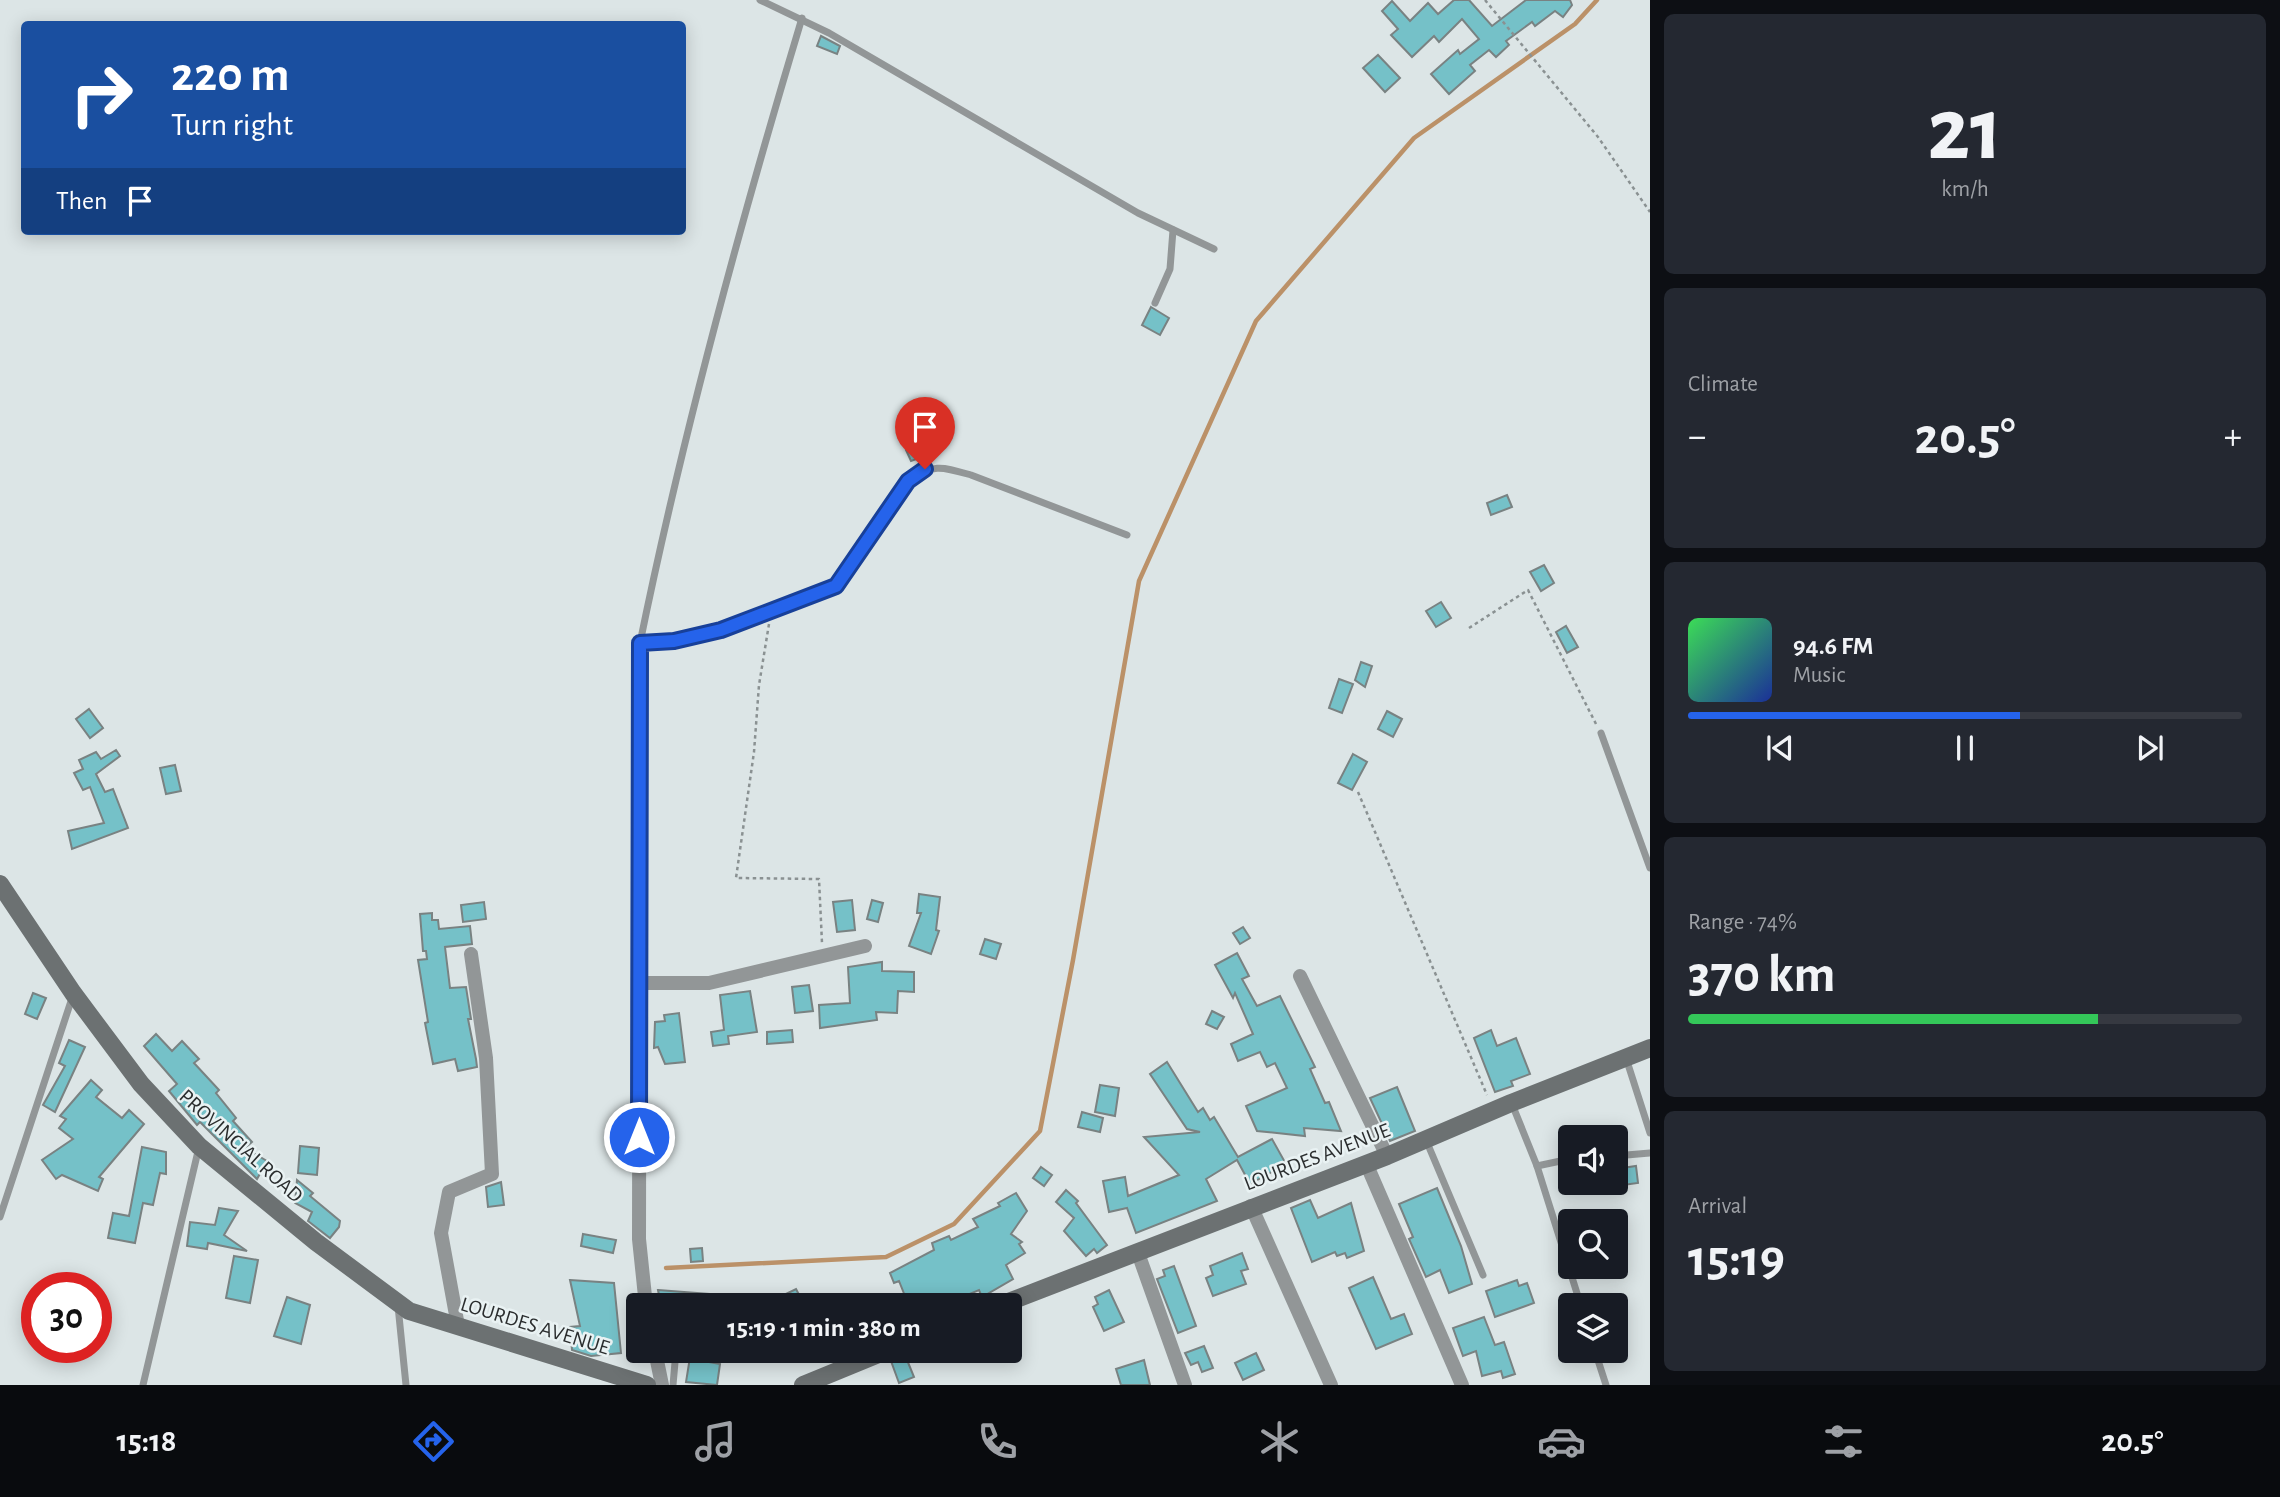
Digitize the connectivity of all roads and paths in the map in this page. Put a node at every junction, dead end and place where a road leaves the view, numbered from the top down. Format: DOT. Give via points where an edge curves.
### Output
graph roads {
  1 [pos="760,0"];
  2 [pos="1491,0"];
  3 [pos="1486,1"];
  4 [pos="802,18"];
  5 [pos="1650,212"];
  6 [pos="1173,230"];
  7 [pos="1214,249"];
  8 [pos="1155,303"];
  9 [pos="1127,535"];
  10 [pos="772,611"];
  11 [pos="1469,628"];
  12 [pos="640,643"];
  13 [pos="1601,733"];
  14 [pos="1357,792"];
  15 [pos="1650,868"];
  16 [pos="0,884"];
  17 [pos="865,946"];
  18 [pos="471,954"];
  19 [pos="822,955"];
  20 [pos="1300,976"];
  21 [pos="640,983"];
  22 [pos="73,993"];
  23 [pos="1650,1048"];
  24 [pos="1626,1058"];
  25 [pos="1511,1103"];
  26 [pos="1494,1111"];
  27 [pos="1650,1133"];
  28 [pos="1425,1140"];
  29 [pos="200,1146"];
  30 [pos="1650,1153"];
  31 [pos="1628,1155"];
  32 [pos="1387,1156"];
  33 [pos="1558,1162"];
  34 [pos="1366,1163"];
  35 [pos="1537,1166"];
  36 [pos="1251,1206"];
  37 [pos="0,1217"];
  38 [pos="1138,1253"];
  39 [pos="1483,1275"];
  40 [pos="645,1293"];
  41 [pos="1577,1293"];
  42 [pos="1022,1297"];
  43 [pos="404,1307"];
  44 [pos="458,1326"];
  45 [pos="657,1363"];
  46 [pos="675,1363"];
  47 [pos="857,1363"];
  48 [pos="1599,1363"];
  49 [pos="143,1385"];
  50 [pos="406,1385"];
  51 [pos="648,1385"];
  52 [pos="662,1385"];
  53 [pos="673,1385"];
  54 [pos="804,1385"];
  55 [pos="1185,1385"];
  56 [pos="1331,1385"];
  57 [pos="1462,1385"];
  58 [pos="1606,1385"];
  1 -- 4 [label="lane"];
  2 -- 3 [label="path"];
  3 -- 5 [label="path" via="1598,137"];
  4 -- 6 [label="lane"];
  4 -- 12 [label="lane" via="687,431"];
  6 -- 7 [label="lane"];
  6 -- 8 [label="lane" via="1170,269"];
  9 -- 10 [label="lane" via="971,475 945,467 925,469 908,481 836,586"];
  10 -- 12 [label="lane" via="693,637"];
  10 -- 19 [label="path" via="736,878 819,879"];
  11 -- 13 [label="path" via="1528,590"];
  12 -- 21 [label="street"];
  13 -- 15 [label="lane"];
  14 -- 26 [label="path"];
  16 -- 22 [label="main road, PROVINCIAL ROAD"];
  17 -- 19 [label="street"];
  18 -- 44 [label="street" via="486,1058 492,1174 449,1192 441,1233"];
  19 -- 21 [label="street" via="709,983"];
  20 -- 32 [label="street"];
  21 -- 40 [label="street" via="639,1239"];
  22 -- 29 [label="main road, PROVINCIAL ROAD" via="141,1084"];
  22 -- 37 [label="lane"];
  23 -- 24 [label="main road, LOURDES AVENUE"];
  24 -- 25 [label="main road, LOURDES AVENUE"];
  24 -- 27 [label="lane"];
  25 -- 26 [label="main road, LOURDES AVENUE"];
  25 -- 35 [label="lane"];
  26 -- 28 [label="main road, LOURDES AVENUE"];
  28 -- 32 [label="main road, LOURDES AVENUE"];
  28 -- 39 [label="lane"];
  29 -- 43 [label="main road, PROVINCIAL ROAD"];
  29 -- 49 [label="lane"];
  30 -- 31 [label="lane"];
  32 -- 34 [label="main road, LOURDES AVENUE"];
  33 -- 35 [label="lane"];
  34 -- 36 [label="main road, LOURDES AVENUE"];
  34 -- 57 [label="street"];
  35 -- 41 [label="lane"];
  36 -- 38 [label="main road, LOURDES AVENUE"];
  36 -- 56 [label="street"];
  38 -- 42 [label="main road, LOURDES AVENUE"];
  38 -- 55 [label="street"];
  43 -- 44 [label="main road, LOURDES AVENUE"];
  43 -- 50 [label="lane"];
  44 -- 51 [label="main road, LOURDES AVENUE"];
  45 -- 52 [label="street"];
  46 -- 53 [label="lane"];
  47 -- 54 [label="main road"];
  48 -- 58 [label="lane"];
}
